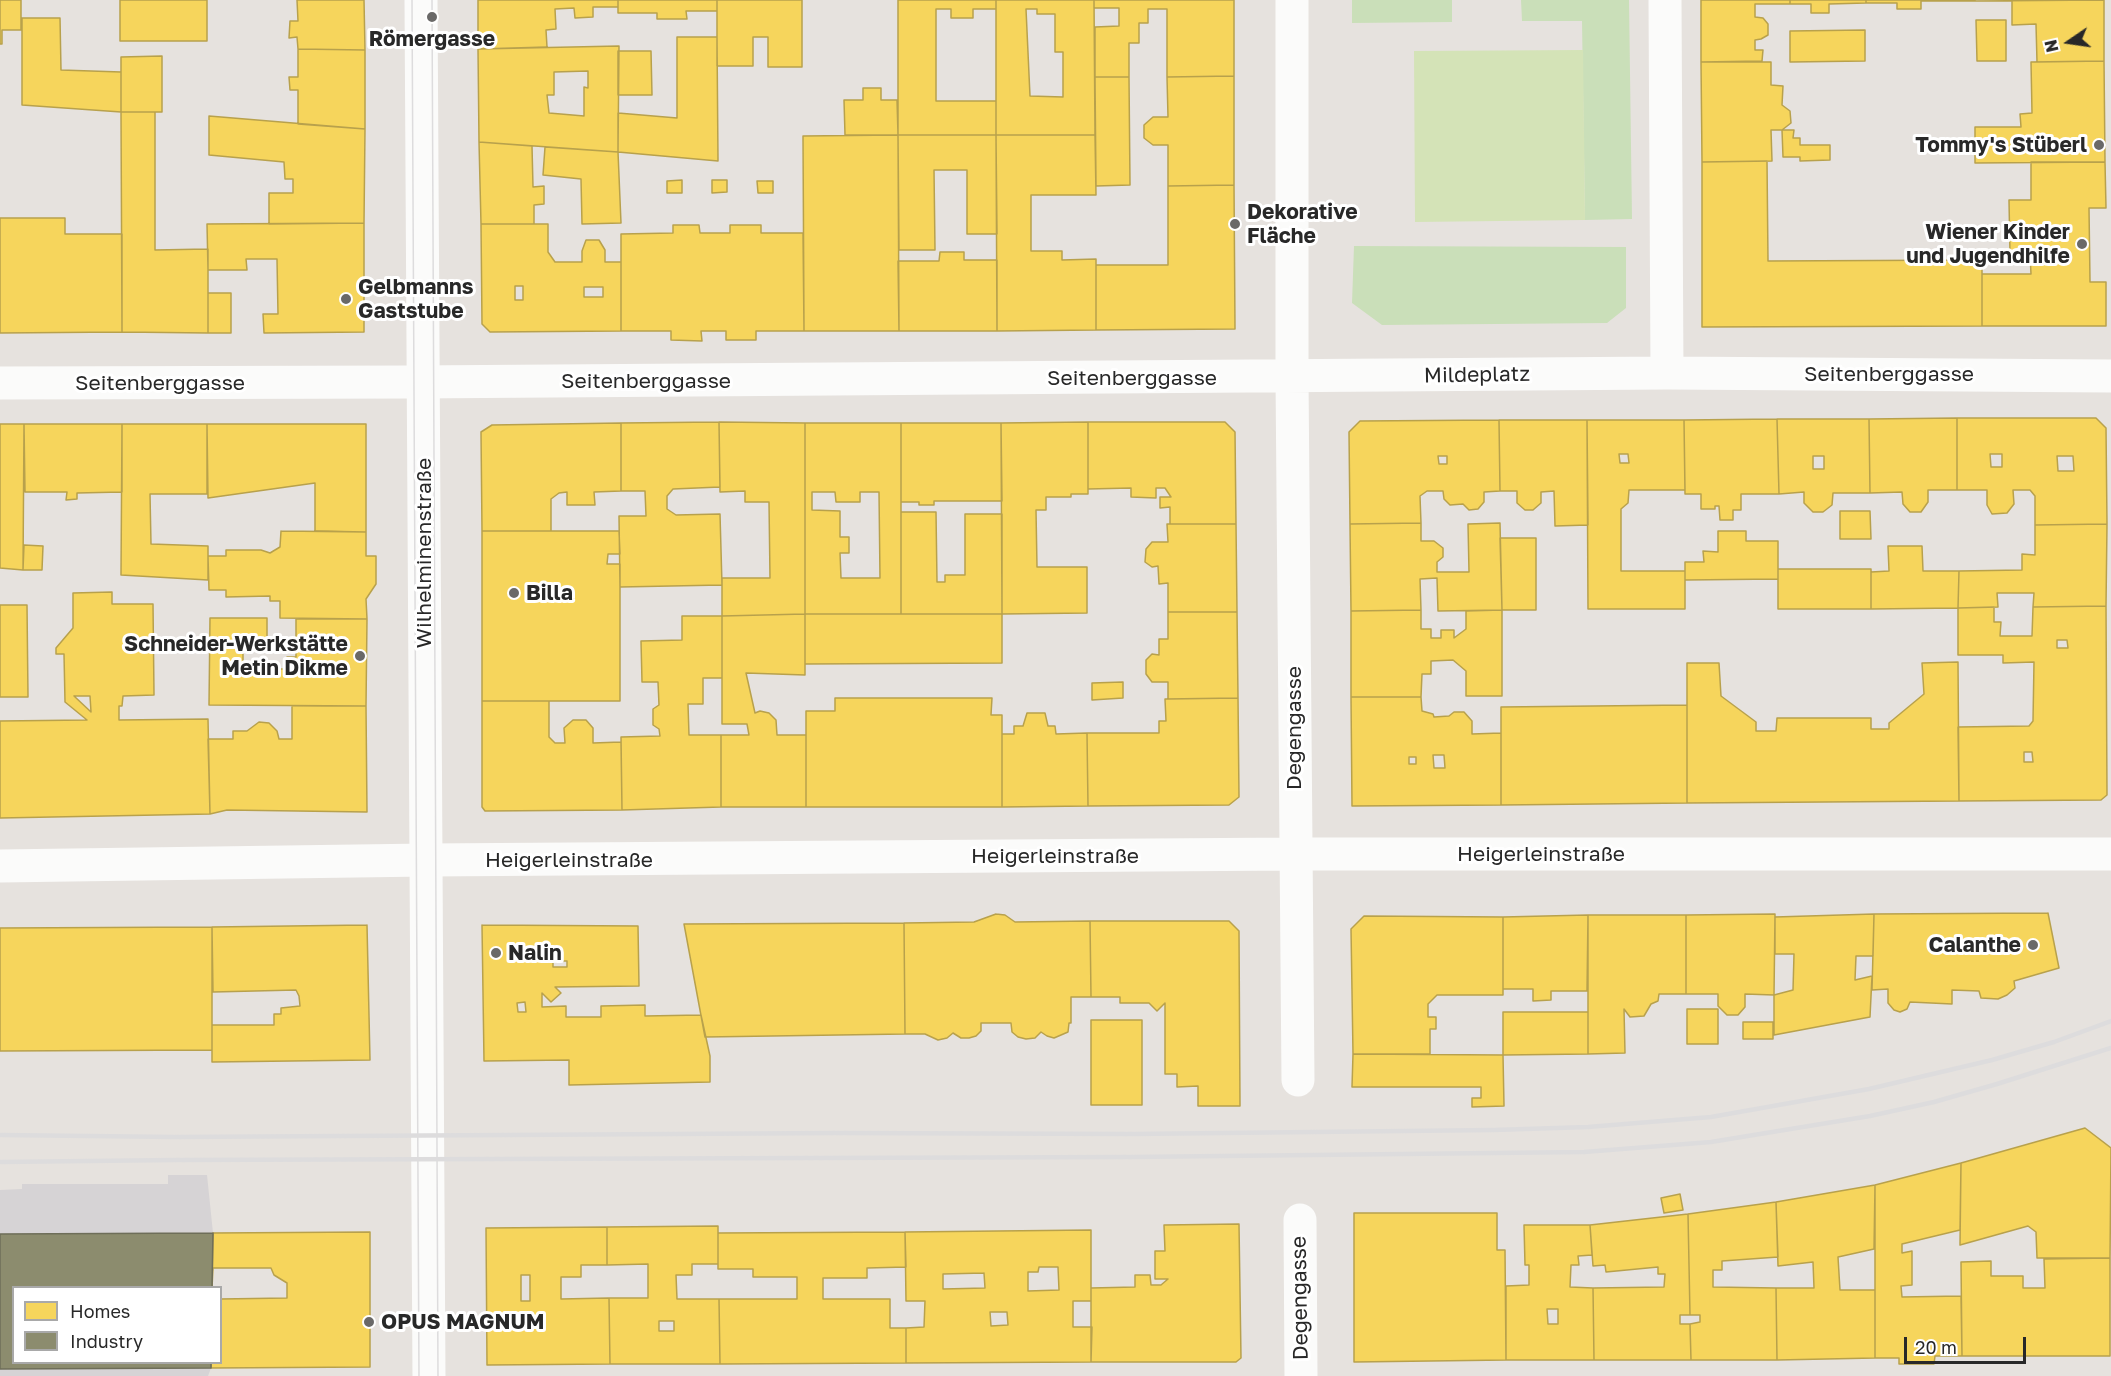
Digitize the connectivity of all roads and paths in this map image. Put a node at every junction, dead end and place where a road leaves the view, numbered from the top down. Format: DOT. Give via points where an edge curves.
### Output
graph roads {
  1 [pos="421,0"];
  2 [pos="1292,0"];
  3 [pos="1665,0"];
  4 [pos="1667,373"];
  5 [pos="2111,376"];
  6 [pos="1292,377"];
  7 [pos="423,382"];
  8 [pos="0,383"];
  9 [pos="1295,854"];
  10 [pos="2111,854"];
  11 [pos="426,860"];
  12 [pos="0,866"];
  13 [pos="1298,1080"];
  14 [pos="1300,1220"];
  15 [pos="429,1376"];
  16 [pos="1301,1376"];
  1 -- 7 [label="street, Wilhelminenstraße"];
  2 -- 6 [label="street"];
  3 -- 4 [label="street"];
  4 -- 5 [label="street, Seitenberggasse"];
  4 -- 6 [label="street, Mildeplatz"];
  6 -- 7 [label="street, Seitenberggasse"];
  6 -- 9 [label="street, Degengasse"];
  7 -- 8 [label="street, Seitenberggasse"];
  7 -- 11 [label="street, Wilhelminenstraße"];
  9 -- 10 [label="street, Heigerleinstraße"];
  9 -- 11 [label="street, Heigerleinstraße"];
  9 -- 13 [label="street, Degengasse"];
  11 -- 12 [label="street, Heigerleinstraße"];
  11 -- 15 [label="street, Wilhelminenstraße"];
  14 -- 16 [label="street, Degengasse"];
}
